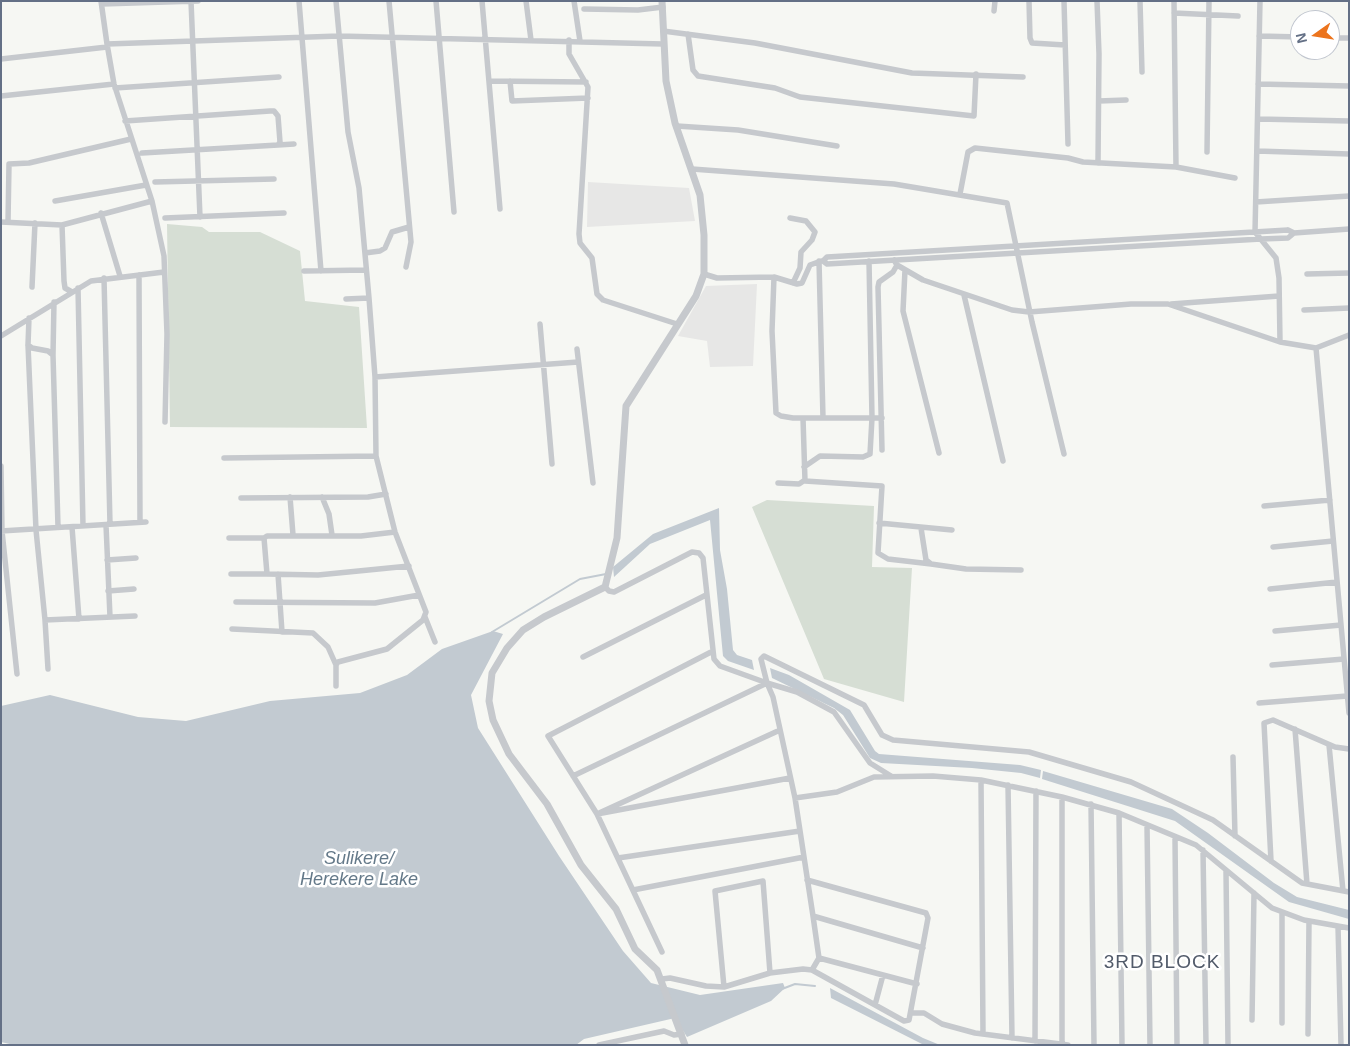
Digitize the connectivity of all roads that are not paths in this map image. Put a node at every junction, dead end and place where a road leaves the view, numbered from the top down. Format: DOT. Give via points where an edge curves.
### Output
graph roads {
  1 [pos="191,1"];
  2 [pos="198,1"];
  3 [pos="300,1"];
  4 [pos="336,1"];
  5 [pos="390,1"];
  6 [pos="436,1"];
  7 [pos="482,1"];
  8 [pos="526,1"];
  9 [pos="574,1"];
  10 [pos="995,1"];
  11 [pos="1029,1"];
  12 [pos="1064,1"];
  13 [pos="1097,1"];
  14 [pos="1140,1"];
  15 [pos="1174,1"];
  16 [pos="1209,1"];
  17 [pos="1260,1"];
  18 [pos="102,3"];
  19 [pos="662,4"];
  20 [pos="584,9"];
  21 [pos="994,12"];
  22 [pos="1174,12"];
  23 [pos="1209,15"];
  24 [pos="1238,16"];
  25 [pos="663,31"];
  26 [pos="688,34"];
  27 [pos="338,36"];
  28 [pos="1259,36"];
  29 [pos="303,37"];
  30 [pos="392,37"];
  31 [pos="1290,37"];
  32 [pos="439,38"];
  33 [pos="485,39"];
  34 [pos="531,40"];
  35 [pos="569,40"];
  36 [pos="193,41"];
  37 [pos="580,41"];
  38 [pos="663,44"];
  39 [pos="107,46"];
  40 [pos="1065,46"];
  41 [pos="1,59"];
  42 [pos="1142,72"];
  43 [pos="976,74"];
  44 [pos="279,77"];
  45 [pos="1023,77"];
  46 [pos="489,81"];
  47 [pos="510,81"];
  48 [pos="586,82"];
  49 [pos="195,84"];
  50 [pos="1258,84"];
  51 [pos="114,86"];
  52 [pos="1349,86"];
  53 [pos="1,96"];
  54 [pos="588,98"];
  55 [pos="1126,100"];
  56 [pos="1098,101"];
  57 [pos="196,117"];
  58 [pos="1258,119"];
  59 [pos="125,121"];
  60 [pos="1349,121"];
  61 [pos="677,126"];
  62 [pos="131,140"];
  63 [pos="294,144"];
  64 [pos="1068,144"];
  65 [pos="278,145"];
  66 [pos="837,146"];
  67 [pos="197,150"];
  68 [pos="1257,151"];
  69 [pos="1208,152"];
  70 [pos="142,153"];
  71 [pos="1349,154"];
  72 [pos="1098,163"];
  73 [pos="1176,167"];
  74 [pos="692,169"];
  75 [pos="1235,178"];
  76 [pos="274,179"];
  77 [pos="155,182"];
  78 [pos="198,182"];
  79 [pos="146,185"];
  80 [pos="960,194"];
  81 [pos="1349,196"];
  82 [pos="152,201"];
  83 [pos="56,202"];
  84 [pos="1256,202"];
  85 [pos="500,209"];
  86 [pos="454,212"];
  87 [pos="102,213"];
  88 [pos="284,213"];
  89 [pos="200,217"];
  90 [pos="165,218"];
  91 [pos="790,218"];
  92 [pos="4,222"];
  93 [pos="35,224"];
  94 [pos="62,225"];
  95 [pos="409,227"];
  96 [pos="1349,229"];
  97 [pos="1255,232"];
  98 [pos="1294,233"];
  99 [pos="1261,239"];
  100 [pos="1017,249"];
  101 [pos="365,253"];
  102 [pos="821,261"];
  103 [pos="869,261"];
  104 [pos="895,262"];
  105 [pos="406,267"];
  106 [pos="366,270"];
  107 [pos="905,270"];
  108 [pos="304,271"];
  109 [pos="321,271"];
  110 [pos="164,272"];
  111 [pos="1349,273"];
  112 [pos="704,274"];
  113 [pos="1307,274"];
  114 [pos="139,275"];
  115 [pos="120,276"];
  116 [pos="774,277"];
  117 [pos="104,278"];
  118 [pos="793,283"];
  119 [pos="32,287"];
  120 [pos="78,288"];
  121 [pos="72,292"];
  122 [pos="964,295"];
  123 [pos="1279,296"];
  124 [pos="369,298"];
  125 [pos="346,299"];
  126 [pos="54,302"];
  127 [pos="1168,304"];
  128 [pos="1349,308"];
  129 [pos="1304,310"];
  130 [pos="1029,312"];
  131 [pos="29,318"];
  132 [pos="540,324"];
  133 [pos="677,324"];
  134 [pos="1349,335"];
  135 [pos="1,336"];
  136 [pos="1280,342"];
  137 [pos="28,344"];
  138 [pos="1316,348"];
  139 [pos="577,349"];
  140 [pos="53,355"];
  141 [pos="578,362"];
  142 [pos="543,364"];
  143 [pos="375,378"];
  144 [pos="804,418"];
  145 [pos="823,418"];
  146 [pos="872,418"];
  147 [pos="882,418"];
  148 [pos="165,422"];
  149 [pos="882,450"];
  150 [pos="939,453"];
  151 [pos="1064,454"];
  152 [pos="376,456"];
  153 [pos="224,458"];
  154 [pos="1003,461"];
  155 [pos="552,464"];
  156 [pos="1,466"];
  157 [pos="804,466"];
  158 [pos="1,480"];
  159 [pos="805,480"];
  160 [pos="593,483"];
  161 [pos="778,483"];
  162 [pos="386,494"];
  163 [pos="290,497"];
  164 [pos="322,497"];
  165 [pos="241,498"];
  166 [pos="1330,500"];
  167 [pos="1,505"];
  168 [pos="1264,506"];
  169 [pos="879,523"];
  170 [pos="108,524"];
  171 [pos="83,526"];
  172 [pos="58,527"];
  173 [pos="72,527"];
  174 [pos="921,528"];
  175 [pos="36,530"];
  176 [pos="952,530"];
  177 [pos="2,531"];
  178 [pos="395,532"];
  179 [pos="293,535"];
  180 [pos="332,535"];
  181 [pos="229,538"];
  182 [pos="264,538"];
  183 [pos="1333,541"];
  184 [pos="1273,547"];
  185 [pos="136,558"];
  186 [pos="107,560"];
  187 [pos="931,564"];
  188 [pos="409,566"];
  189 [pos="1021,570"];
  190 [pos="231,574"];
  191 [pos="266,574"];
  192 [pos="278,574"];
  193 [pos="1337,582"];
  194 [pos="605,586"];
  195 [pos="134,589"];
  196 [pos="1270,589"];
  197 [pos="108,591"];
  198 [pos="419,595"];
  199 [pos="706,595"];
  200 [pos="236,602"];
  201 [pos="280,603"];
  202 [pos="135,616"];
  203 [pos="110,617"];
  204 [pos="425,617"];
  205 [pos="79,619"];
  206 [pos="45,620"];
  207 [pos="1341,626"];
  208 [pos="232,629"];
  209 [pos="1275,631"];
  210 [pos="282,632"];
  211 [pos="435,642"];
  212 [pos="713,651"];
  213 [pos="582,658"];
  214 [pos="1344,659"];
  215 [pos="336,665"];
  216 [pos="1272,665"];
  217 [pos="48,669"];
  218 [pos="17,674"];
  219 [pos="767,683"];
  220 [pos="336,686"];
  221 [pos="1347,696"];
  222 [pos="1259,703"];
  223 [pos="1349,713"];
  224 [pos="1294,729"];
  225 [pos="780,730"];
  226 [pos="1329,745"];
  227 [pos="1349,749"];
  228 [pos="1233,757"];
  229 [pos="573,776"];
  230 [pos="893,777"];
  231 [pos="790,778"];
  232 [pos="981,780"];
  233 [pos="1008,785"];
  234 [pos="1036,791"];
  235 [pos="1062,797"];
  236 [pos="795,798"];
  237 [pos="1091,804"];
  238 [pos="1119,813"];
  239 [pos="597,814"];
  240 [pos="1147,826"];
  241 [pos="800,831"];
  242 [pos="1235,836"];
  243 [pos="1175,837"];
  244 [pos="1203,850"];
  245 [pos="804,857"];
  246 [pos="618,858"];
  247 [pos="1271,861"];
  248 [pos="1226,870"];
  249 [pos="807,880"];
  250 [pos="1307,884"];
  251 [pos="633,890"];
  252 [pos="1346,892"];
  253 [pos="1254,893"];
  254 [pos="1282,913"];
  255 [pos="813,916"];
  256 [pos="1308,921"];
  257 [pos="1338,926"];
  258 [pos="1349,928"];
  259 [pos="923,948"];
  260 [pos="662,952"];
  261 [pos="818,958"];
  262 [pos="812,970"];
  263 [pos="770,973"];
  264 [pos="883,975"];
  265 [pos="663,981"];
  266 [pos="917,984"];
  267 [pos="724,987"];
  268 [pos="875,1005"];
  269 [pos="912,1013"];
  270 [pos="1252,1020"];
  271 [pos="1282,1023"];
  272 [pos="681,1032"];
  273 [pos="983,1034"];
  274 [pos="1308,1034"];
  275 [pos="1012,1038"];
  276 [pos="1035,1041"];
  277 [pos="1062,1044"];
  278 [pos="600,1045"];
  279 [pos="685,1045"];
  280 [pos="1068,1045"];
  281 [pos="1094,1045"];
  282 [pos="1122,1045"];
  283 [pos="1150,1045"];
  284 [pos="1176,1045"];
  285 [pos="1206,1045"];
  286 [pos="1228,1045"];
  287 [pos="1341,1045"];
  1 -- 2 [label="street"];
  1 -- 18 [label="street"];
  1 -- 36 [label="street"];
  3 -- 29 [label="street"];
  4 -- 27 [label="street"];
  5 -- 30 [label="street"];
  6 -- 32 [label="street"];
  7 -- 33 [label="street"];
  8 -- 34 [label="street"];
  9 -- 37 [label="street"];
  10 -- 21 [label="street"];
  11 -- 40 [label="street" via="1032,42"];
  12 -- 40 [label="street"];
  13 -- 56 [label="street"];
  14 -- 42 [label="street"];
  15 -- 22 [label="street"];
  16 -- 23 [label="street"];
  17 -- 28 [label="street"];
  18 -- 39 [label="street"];
  19 -- 20 [label="street" via="638,10"];
  19 -- 25 [label="street"];
  22 -- 23 [label="street"];
  22 -- 73 [label="street"];
  23 -- 24 [label="street"];
  23 -- 69 [label="street"];
  25 -- 26 [label="street"];
  25 -- 38 [label="street"];
  26 -- 43 [label="street" via="755,43 886,70"];
  26 -- 43 [label="street" via="693,70 698,76 775,88 800,97 974,116"];
  27 -- 29 [label="street"];
  27 -- 30 [label="street"];
  27 -- 101 [label="street"];
  28 -- 31 [label="street"];
  28 -- 50 [label="street"];
  29 -- 36 [label="street"];
  29 -- 109 [label="street"];
  30 -- 32 [label="street"];
  30 -- 95 [label="street"];
  32 -- 33 [label="street"];
  32 -- 86 [label="street"];
  33 -- 34 [label="street"];
  33 -- 46 [label="street"];
  34 -- 35 [label="street"];
  35 -- 37 [label="street"];
  35 -- 48 [label="street" via="569,54"];
  36 -- 39 [label="street"];
  36 -- 49 [label="street"];
  37 -- 38 [label="street"];
  38 -- 61 [label="street" via="667,89"];
  39 -- 41 [label="street"];
  39 -- 51 [label="street"];
  40 -- 64 [label="street"];
  43 -- 45 [label="street"];
  44 -- 49 [label="street"];
  46 -- 47 [label="street"];
  46 -- 85 [label="street"];
  47 -- 48 [label="street"];
  47 -- 54 [label="street" via="512,101"];
  48 -- 54 [label="street"];
  49 -- 51 [label="street"];
  49 -- 57 [label="street"];
  50 -- 52 [label="street"];
  50 -- 58 [label="street"];
  51 -- 53 [label="street"];
  51 -- 59 [label="street"];
  54 -- 133 [label="street" via="579,234 580,243 592,258 597,294 603,300"];
  55 -- 56 [label="street"];
  56 -- 72 [label="street"];
  57 -- 59 [label="street"];
  57 -- 65 [label="street" via="274,111 278,116"];
  57 -- 67 [label="street"];
  58 -- 60 [label="street"];
  58 -- 68 [label="street"];
  59 -- 62 [label="street"];
  61 -- 66 [label="street" via="738,130"];
  61 -- 74 [label="street"];
  62 -- 79 [label="street"];
  62 -- 92 [label="street" via="29,163 9,164"];
  63 -- 65 [label="street"];
  65 -- 67 [label="street"];
  67 -- 70 [label="street"];
  67 -- 78 [label="street"];
  68 -- 71 [label="street"];
  68 -- 84 [label="street"];
  72 -- 73 [label="street"];
  72 -- 80 [label="street" via="973,148 968,152"];
  73 -- 75 [label="street"];
  74 -- 80 [label="street" via="894,184"];
  74 -- 112 [label="street" via="700,195"];
  76 -- 78 [label="street"];
  77 -- 78 [label="street"];
  78 -- 89 [label="street"];
  79 -- 82 [label="street"];
  79 -- 83 [label="street"];
  80 -- 100 [label="street" via="1007,203"];
  81 -- 84 [label="street"];
  82 -- 87 [label="street"];
  82 -- 110 [label="street" via="164,256"];
  84 -- 97 [label="street"];
  87 -- 94 [label="street"];
  87 -- 115 [label="street"];
  88 -- 89 [label="street"];
  89 -- 90 [label="street"];
  91 -- 118 [label="street" via="806,221 815,232 801,252 800,268"];
  92 -- 93 [label="street"];
  93 -- 94 [label="street"];
  93 -- 119 [label="street"];
  94 -- 121 [label="street" via="65,288"];
  95 -- 101 [label="street" via="392,232 385,248"];
  95 -- 105 [label="street"];
  96 -- 98 [label="street"];
  97 -- 98 [label="street" via="1288,230"];
  97 -- 99 [label="street"];
  97 -- 100 [label="street"];
  98 -- 99 [label="street" via="1288,238"];
  99 -- 100 [label="street"];
  99 -- 123 [label="street" via="1276,258"];
  100 -- 102 [label="street" via="826,257"];
  100 -- 104 [label="street"];
  100 -- 130 [label="street"];
  101 -- 106 [label="street"];
  102 -- 103 [label="street" via="827,264"];
  102 -- 118 [label="street" via="810,265 802,283"];
  102 -- 145 [label="street"];
  103 -- 104 [label="street"];
  103 -- 146 [label="street"];
  104 -- 107 [label="street"];
  104 -- 147 [label="street" via="893,272 879,282 878,287"];
  106 -- 109 [label="street"];
  106 -- 124 [label="street"];
  107 -- 122 [label="street"];
  107 -- 150 [label="street" via="903,311"];
  108 -- 109 [label="street"];
  110 -- 114 [label="street"];
  110 -- 148 [label="street" via="167,334"];
  111 -- 113 [label="street"];
  112 -- 116 [label="street" via="717,278"];
  112 -- 133 [label="street" via="696,296"];
  114 -- 115 [label="street"];
  114 -- 170 [label="street" via="143,522"];
  115 -- 117 [label="street"];
  116 -- 118 [label="street"];
  116 -- 144 [label="street" via="775,410 781,416"];
  117 -- 120 [label="street"];
  117 -- 170 [label="street"];
  120 -- 121 [label="street"];
  120 -- 171 [label="street"];
  121 -- 126 [label="street"];
  122 -- 130 [label="street"];
  122 -- 154 [label="street"];
  123 -- 127 [label="street"];
  123 -- 136 [label="street"];
  124 -- 125 [label="street"];
  124 -- 143 [label="street"];
  126 -- 131 [label="street"];
  126 -- 140 [label="street"];
  127 -- 130 [label="street"];
  127 -- 136 [label="street"];
  128 -- 129 [label="street"];
  130 -- 151 [label="street"];
  131 -- 135 [label="street"];
  131 -- 137 [label="street"];
  132 -- 142 [label="street"];
  133 -- 194 [label="street" via="626,406 617,538"];
  134 -- 138 [label="street"];
  136 -- 138 [label="street"];
  137 -- 140 [label="street"];
  137 -- 175 [label="street"];
  138 -- 166 [label="street"];
  139 -- 141 [label="street"];
  140 -- 172 [label="street"];
  141 -- 142 [label="street"];
  141 -- 160 [label="street"];
  142 -- 143 [label="street"];
  142 -- 155 [label="street"];
  143 -- 152 [label="street"];
  144 -- 145 [label="street"];
  144 -- 157 [label="street"];
  145 -- 146 [label="street"];
  146 -- 147 [label="street"];
  146 -- 157 [label="street" via="870,454 863,457 820,456"];
  147 -- 149 [label="street"];
  152 -- 153 [label="street"];
  152 -- 162 [label="street"];
  156 -- 158 [label="street"];
  157 -- 159 [label="street"];
  158 -- 167 [label="street"];
  159 -- 161 [label="street" via="799,484"];
  159 -- 169 [label="street" via="882,486"];
  162 -- 164 [label="street"];
  162 -- 178 [label="street"];
  163 -- 164 [label="street"];
  163 -- 165 [label="street"];
  163 -- 179 [label="street"];
  164 -- 180 [label="street"];
  166 -- 168 [label="street"];
  166 -- 183 [label="street"];
  167 -- 177 [label="street"];
  169 -- 174 [label="street"];
  169 -- 187 [label="street" via="878,553 881,557"];
  170 -- 171 [label="street"];
  170 -- 186 [label="street"];
  171 -- 173 [label="street"];
  172 -- 173 [label="street"];
  172 -- 175 [label="street"];
  173 -- 205 [label="street"];
  174 -- 176 [label="street"];
  174 -- 187 [label="street" via="926,560"];
  175 -- 177 [label="street"];
  175 -- 206 [label="street"];
  177 -- 218 [label="street"];
  178 -- 180 [label="street"];
  178 -- 188 [label="street"];
  179 -- 180 [label="street"];
  179 -- 182 [label="street"];
  181 -- 182 [label="street"];
  182 -- 191 [label="street"];
  183 -- 184 [label="street"];
  183 -- 193 [label="street"];
  185 -- 186 [label="street"];
  186 -- 197 [label="street"];
  187 -- 189 [label="street" via="966,569"];
  188 -- 192 [label="street" via="318,575"];
  188 -- 198 [label="street"];
  190 -- 191 [label="street"];
  191 -- 192 [label="street"];
  192 -- 201 [label="street"];
  193 -- 196 [label="street"];
  193 -- 207 [label="street"];
  194 -- 199 [label="street" via="614,592 694,551 703,558"];
  194 -- 265 [label="street" via="523,630 495,667 489,686 489,701 493,720 509,754 547,804 581,865 616,909 635,949 657,970"];
  195 -- 197 [label="street"];
  197 -- 203 [label="street"];
  198 -- 201 [label="street" via="375,603"];
  198 -- 204 [label="street"];
  199 -- 212 [label="street"];
  199 -- 213 [label="street"];
  200 -- 201 [label="street"];
  201 -- 210 [label="street"];
  202 -- 203 [label="street"];
  203 -- 205 [label="street"];
  204 -- 211 [label="street"];
  204 -- 215 [label="street" via="387,649"];
  205 -- 206 [label="street"];
  206 -- 217 [label="street"];
  207 -- 209 [label="street"];
  207 -- 214 [label="street"];
  208 -- 210 [label="street"];
  210 -- 215 [label="street" via="318,636 328,647"];
  212 -- 219 [label="street" via="720,666"];
  212 -- 229 [label="street" via="548,736"];
  214 -- 216 [label="street"];
  214 -- 221 [label="street"];
  215 -- 220 [label="street"];
  219 -- 225 [label="street"];
  219 -- 229 [label="street"];
  219 -- 230 [label="street" via="797,692 834,712 870,763"];
  219 -- 242 [label="street" via="761,659 764,656 864,705 882,735 893,740 1029,752 1053,758 1158,792 1213,820"];
  221 -- 222 [label="street"];
  221 -- 223 [label="street"];
  224 -- 226 [label="street"];
  224 -- 247 [label="street" via="1270,720 1264,726"];
  224 -- 250 [label="street"];
  225 -- 231 [label="street"];
  225 -- 239 [label="street"];
  226 -- 227 [label="street"];
  226 -- 252 [label="street"];
  228 -- 242 [label="street"];
  229 -- 239 [label="street"];
  230 -- 232 [label="street"];
  230 -- 236 [label="street" via="874,777 837,792"];
  231 -- 236 [label="street"];
  231 -- 239 [label="street"];
  232 -- 233 [label="street"];
  232 -- 273 [label="street"];
  233 -- 234 [label="street"];
  233 -- 275 [label="street"];
  234 -- 235 [label="street"];
  234 -- 276 [label="street"];
  235 -- 237 [label="street"];
  235 -- 277 [label="street"];
  236 -- 241 [label="street"];
  237 -- 238 [label="street"];
  237 -- 281 [label="street"];
  238 -- 240 [label="street"];
  238 -- 282 [label="street"];
  239 -- 246 [label="street"];
  240 -- 243 [label="street"];
  240 -- 283 [label="street"];
  241 -- 245 [label="street"];
  241 -- 246 [label="street"];
  242 -- 247 [label="street"];
  243 -- 244 [label="street"];
  243 -- 284 [label="street"];
  244 -- 248 [label="street"];
  244 -- 285 [label="street"];
  245 -- 249 [label="street"];
  245 -- 251 [label="street"];
  246 -- 251 [label="street"];
  247 -- 250 [label="street"];
  248 -- 253 [label="street"];
  248 -- 286 [label="street"];
  249 -- 255 [label="street"];
  249 -- 259 [label="street" via="925,911 928,918"];
  250 -- 252 [label="street"];
  251 -- 260 [label="street"];
  253 -- 254 [label="street"];
  253 -- 270 [label="street"];
  254 -- 256 [label="street"];
  254 -- 271 [label="street"];
  255 -- 259 [label="street"];
  255 -- 261 [label="street"];
  256 -- 257 [label="street"];
  256 -- 274 [label="street"];
  257 -- 258 [label="street"];
  257 -- 287 [label="street"];
  259 -- 266 [label="street"];
  261 -- 262 [label="street"];
  261 -- 264 [label="street"];
  262 -- 263 [label="street"];
  262 -- 268 [label="street"];
  263 -- 267 [label="street"];
  263 -- 267 [label="street" via="763,881 714,890"];
  264 -- 266 [label="street"];
  264 -- 268 [label="street"];
  265 -- 267 [label="street" via="670,978"];
  265 -- 272 [label="street"];
  266 -- 269 [label="street"];
  268 -- 269 [label="street" via="904,1021 910,1019"];
  269 -- 273 [label="street" via="924,1013 942,1024"];
  272 -- 278 [label="street" via="674,1035 664,1031"];
  272 -- 279 [label="street"];
  273 -- 275 [label="street"];
  275 -- 276 [label="street"];
  276 -- 277 [label="street"];
  277 -- 280 [label="street"];
}
